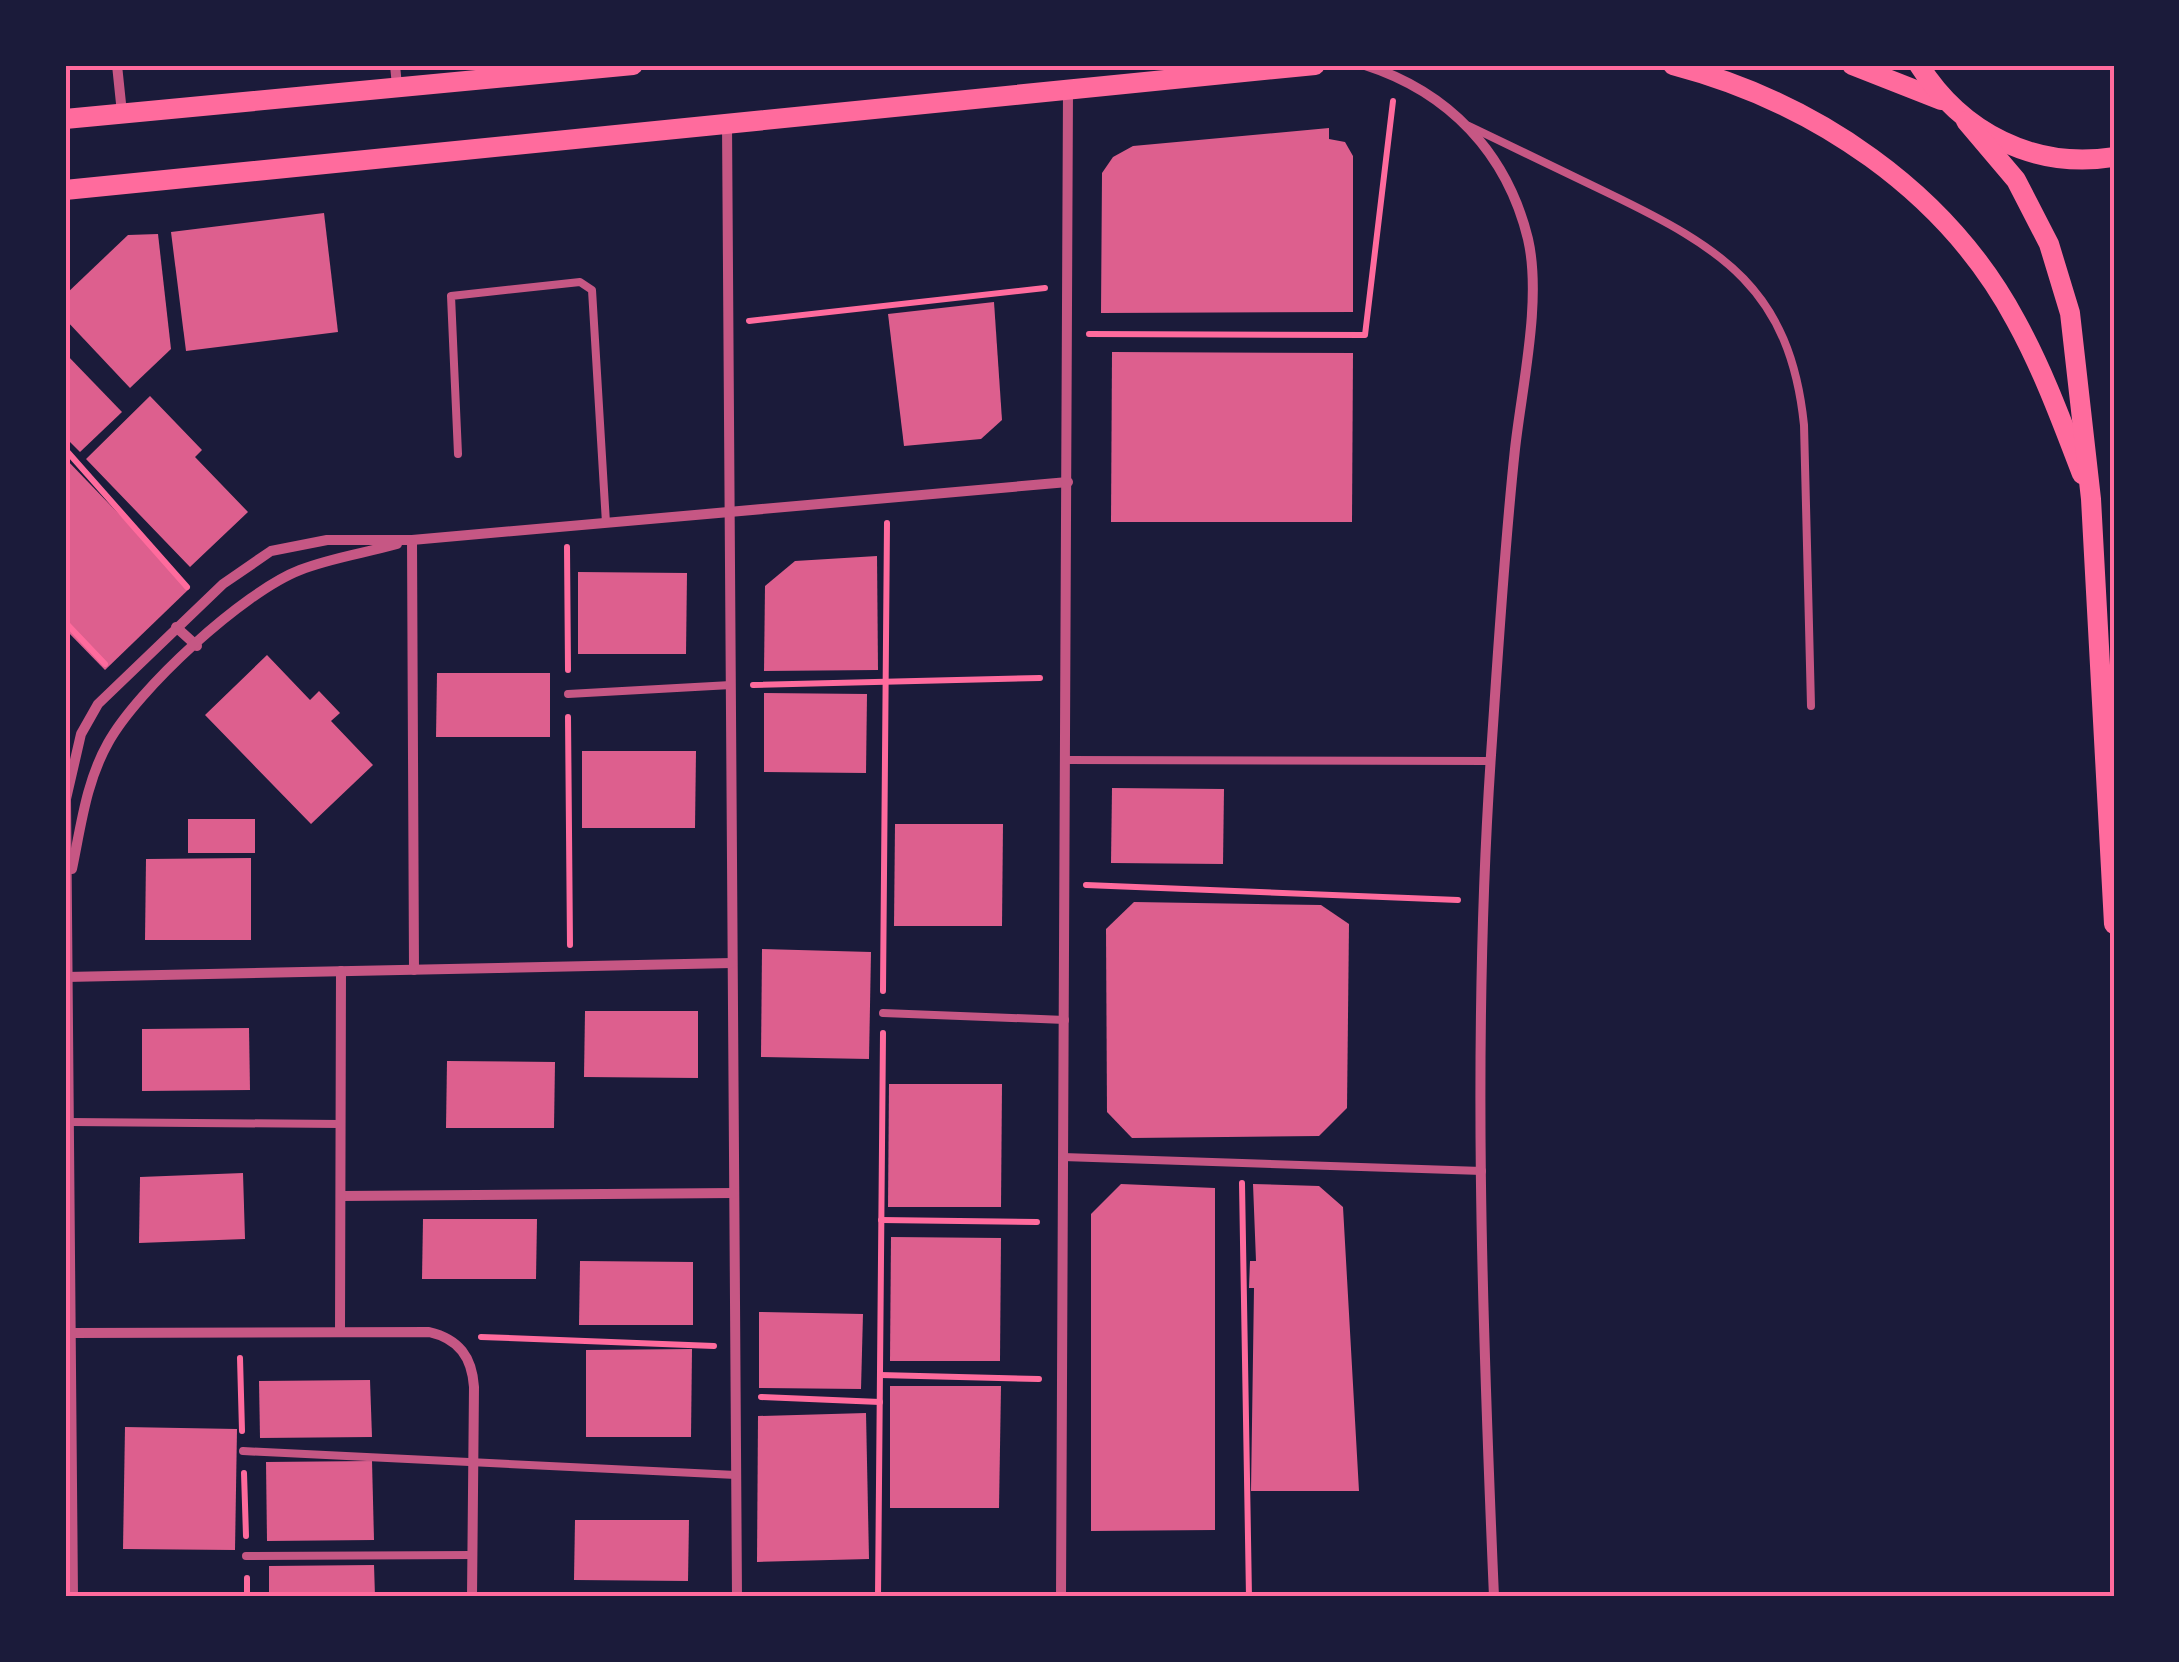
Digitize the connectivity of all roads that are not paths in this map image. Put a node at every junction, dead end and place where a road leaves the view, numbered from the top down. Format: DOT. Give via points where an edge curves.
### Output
graph roads {
  1 [pos="118,65"];
  2 [pos="632,65"];
  3 [pos="1315,65"];
  4 [pos="1366,65"];
  5 [pos="1673,65"];
  6 [pos="1852,65"];
  7 [pos="1919,65"];
  8 [pos="567,68"];
  9 [pos="396,75"];
  10 [pos="1068,90"];
  11 [pos="1941,100"];
  12 [pos="122,114"];
  13 [pos="65,119"];
  14 [pos="1966,120"];
  15 [pos="727,123"];
  16 [pos="1470,126"];
  17 [pos="2114,157"];
  18 [pos="67,192"];
  19 [pos="458,454"];
  20 [pos="1068,482"];
  21 [pos="2091,498"];
  22 [pos="730,512"];
  23 [pos="606,523"];
  24 [pos="412,540"];
  25 [pos="176,627"];
  26 [pos="196,646"];
  27 [pos="731,685"];
  28 [pos="568,694"];
  29 [pos="1811,706"];
  30 [pos="1066,760"];
  31 [pos="1490,760"];
  32 [pos="68,885"];
  33 [pos="2114,924"];
  34 [pos="732,963"];
  35 [pos="414,970"];
  36 [pos="341,971"];
  37 [pos="67,977"];
  38 [pos="883,1013"];
  39 [pos="1065,1020"];
  40 [pos="70,1122"];
  41 [pos="340,1124"];
  42 [pos="1064,1157"];
  43 [pos="1482,1171"];
  44 [pos="734,1193"];
  45 [pos="341,1196"];
  46 [pos="68,1242"];
  47 [pos="340,1332"];
  48 [pos="71,1333"];
  49 [pos="243,1451"];
  50 [pos="474,1462"];
  51 [pos="736,1475"];
  52 [pos="472,1555"];
  53 [pos="69,1556"];
  54 [pos="246,1556"];
  55 [pos="73,1597"];
  56 [pos="472,1597"];
  57 [pos="737,1597"];
  58 [pos="1061,1597"];
  59 [pos="1494,1597"];
  1 -- 12 [label="street"];
  2 -- 8 [label="main road"];
  3 -- 10 [label="main road"];
  4 -- 16 [label="street" via="1436,97"];
  5 -- 21 [label="main road" via="1762,94 1829,128 1935,213 2014,317"];
  6 -- 11 [label="main road"];
  7 -- 11 [label="main road"];
  8 -- 9 [label="main road"];
  9 -- 12 [label="main road"];
  10 -- 15 [label="main road"];
  10 -- 20 [label="street"];
  11 -- 14 [label="main road"];
  12 -- 13 [label="main road"];
  14 -- 17 [label="main road" via="2023,150 2086,162"];
  14 -- 21 [label="main road" via="2016,180 2049,244 2070,313"];
  15 -- 18 [label="main road"];
  15 -- 22 [label="street"];
  16 -- 29 [label="lane" via="1703,242 1744,278 1776,322 1800,389 1804,426"];
  16 -- 31 [label="street" via="1517,202 1532,290"];
  19 -- 23 [label="lane" via="451,296 580,282 592,290"];
  20 -- 22 [label="street"];
  20 -- 30 [label="street"];
  21 -- 33 [label="main road"];
  22 -- 23 [label="street"];
  22 -- 27 [label="street"];
  23 -- 24 [label="street"];
  24 -- 25 [label="street" via="327,540 271,551"];
  24 -- 26 [label="street" via="276,581"];
  24 -- 35 [label="street"];
  25 -- 26 [label="street"];
  25 -- 32 [label="street" via="120,679 90,719 70,766"];
  26 -- 32 [label="street" via="140,698 106,745 86,798"];
  27 -- 28 [label="lane"];
  27 -- 34 [label="street"];
  30 -- 31 [label="lane"];
  30 -- 39 [label="street"];
  31 -- 43 [label="street"];
  32 -- 37 [label="street"];
  34 -- 35 [label="street"];
  34 -- 44 [label="street"];
  35 -- 36 [label="street"];
  36 -- 37 [label="street"];
  36 -- 41 [label="street"];
  37 -- 40 [label="street"];
  38 -- 39 [label="lane"];
  39 -- 42 [label="street"];
  40 -- 41 [label="lane"];
  40 -- 46 [label="street"];
  41 -- 45 [label="street"];
  42 -- 43 [label="lane"];
  42 -- 58 [label="street"];
  43 -- 59 [label="street"];
  44 -- 45 [label="street"];
  44 -- 51 [label="street"];
  45 -- 47 [label="street"];
  46 -- 48 [label="street"];
  47 -- 48 [label="street"];
  47 -- 50 [label="street" via="444,1336 458,1344 473,1372"];
  48 -- 53 [label="street"];
  49 -- 50 [label="lane"];
  50 -- 51 [label="lane"];
  50 -- 52 [label="street"];
  51 -- 57 [label="street"];
  52 -- 54 [label="lane"];
  52 -- 56 [label="street"];
  53 -- 55 [label="street"];
}
